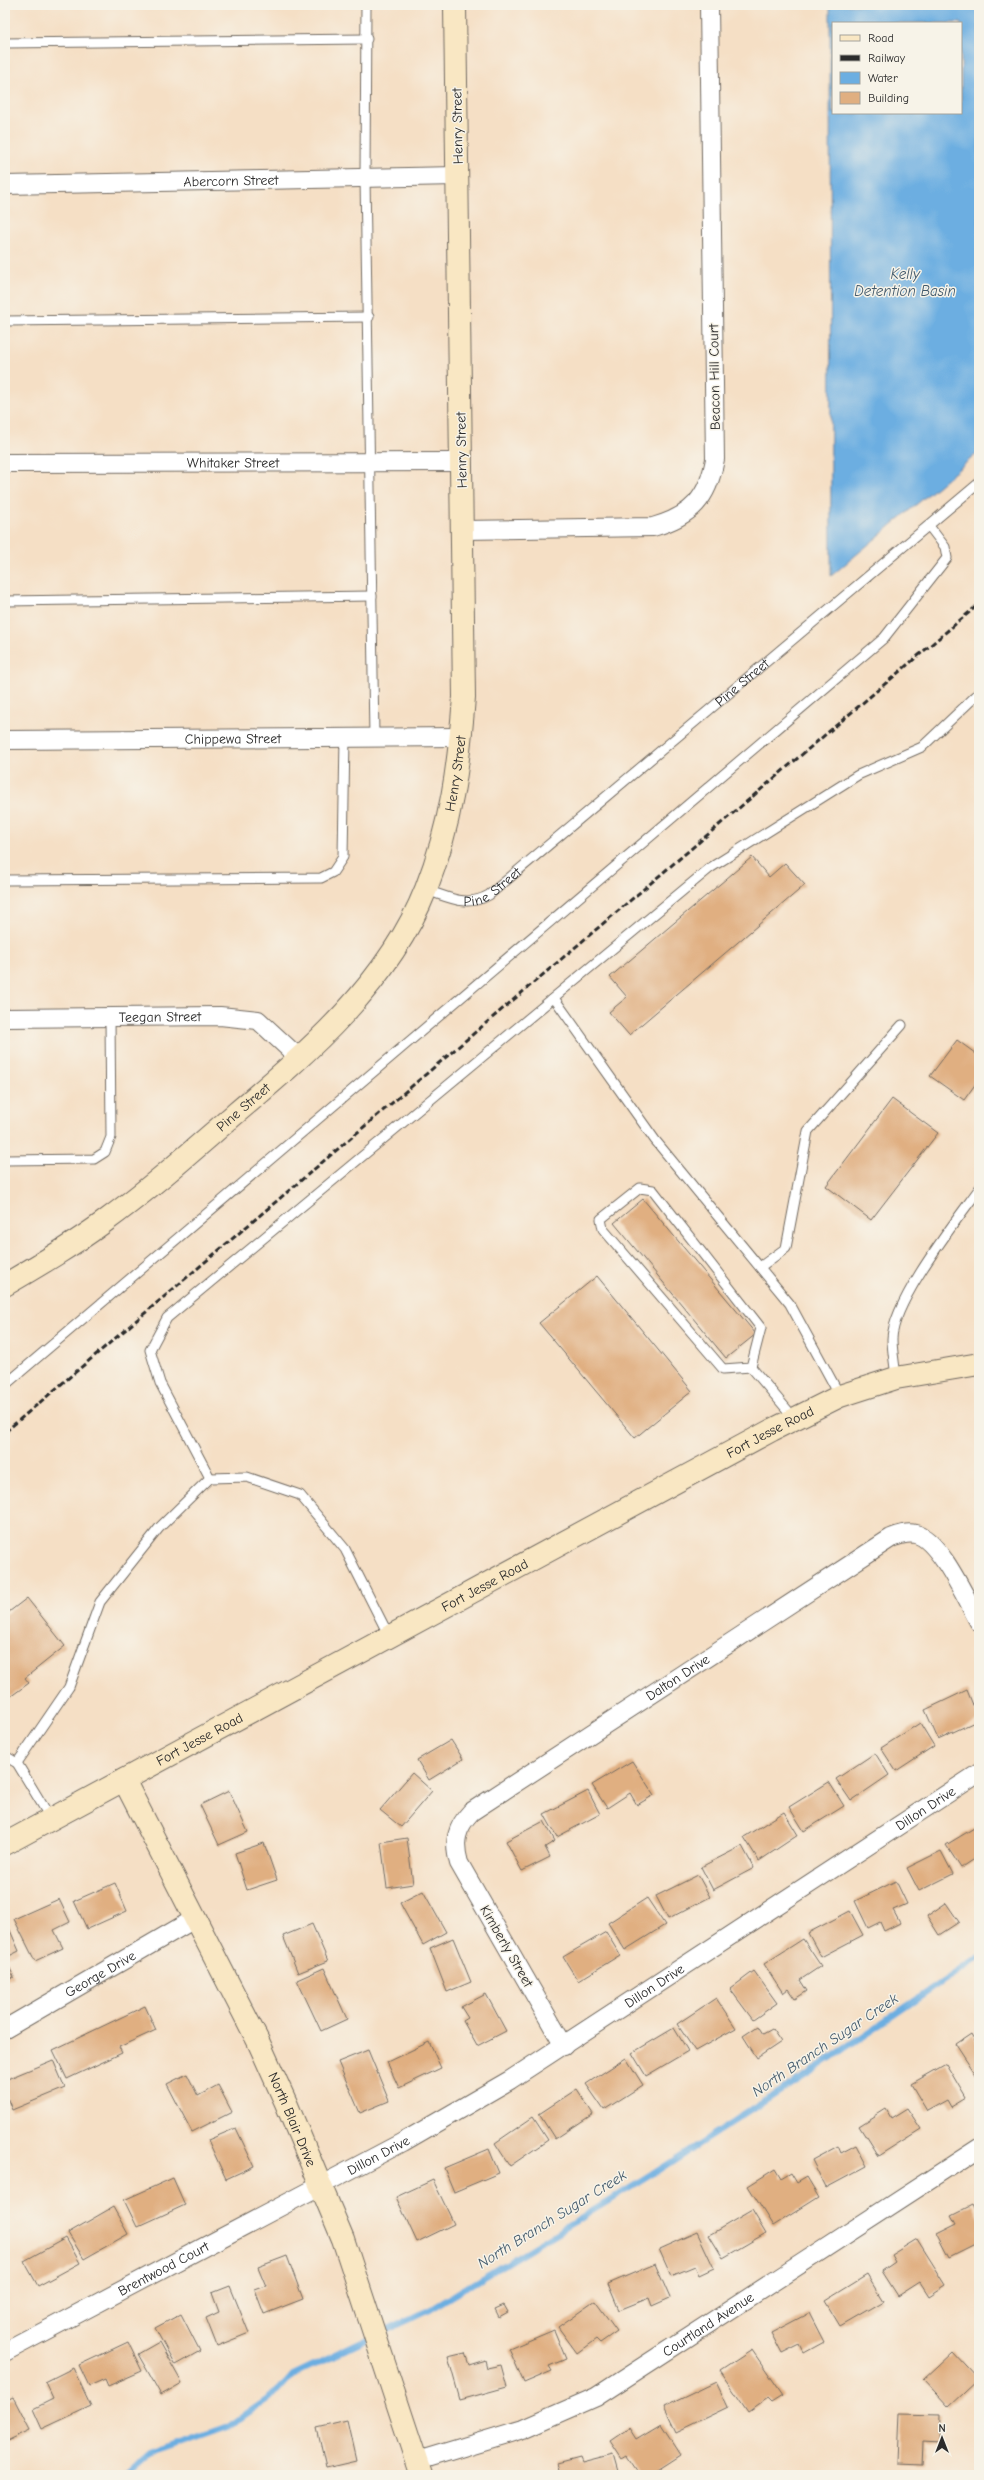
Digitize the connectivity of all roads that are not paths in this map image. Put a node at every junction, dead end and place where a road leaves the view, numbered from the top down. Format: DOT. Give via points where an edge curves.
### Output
graph roads {
  1 [pos="366,5"];
  2 [pos="455,5"];
  3 [pos="709,5"];
  4 [pos="367,39"];
  5 [pos="5,43"];
  6 [pos="457,176"];
  7 [pos="365,178"];
  8 [pos="5,185"];
  9 [pos="369,317"];
  10 [pos="5,321"];
  11 [pos="371,461"];
  12 [pos="462,462"];
  13 [pos="5,463"];
  14 [pos="979,483"];
  15 [pos="929,526"];
  16 [pos="462,530"];
  17 [pos="372,596"];
  18 [pos="5,601"];
  19 [pos="979,693"];
  20 [pos="374,736"];
  21 [pos="461,737"];
  22 [pos="345,738"];
  23 [pos="5,740"];
  24 [pos="5,880"];
  25 [pos="426,890"];
  26 [pos="554,998"];
  27 [pos="110,1017"];
  28 [pos="5,1018"];
  29 [pos="902,1025"];
  30 [pos="299,1058"];
  31 [pos="5,1160"];
  32 [pos="979,1189"];
  33 [pos="760,1267"];
  34 [pos="5,1285"];
  35 [pos="979,1364"];
  36 [pos="751,1367"];
  37 [pos="896,1378"];
  38 [pos="5,1385"];
  39 [pos="840,1396"];
  40 [pos="795,1419"];
  41 [pos="210,1478"];
  42 [pos="979,1622"];
  43 [pos="389,1636"];
  44 [pos="5,1756"];
  45 [pos="18,1763"];
  46 [pos="979,1773"];
  47 [pos="124,1780"];
  48 [pos="51,1819"];
  49 [pos="5,1844"];
  50 [pos="455,1844"];
  51 [pos="196,1918"];
  52 [pos="5,2029"];
  53 [pos="564,2046"];
  54 [pos="979,2148"];
  55 [pos="322,2186"];
  56 [pos="5,2352"];
  57 [pos="419,2468"];
  1 -- 4 [label="lane"];
  2 -- 6 [label="street, Henry Street"];
  3 -- 16 [label="street, Beacon Hill Court" via="715,459 711,478 703,495 691,510 673,521 653,527"];
  4 -- 5 [label="lane"];
  4 -- 7 [label="lane"];
  6 -- 7 [label="street, Abercorn Street"];
  6 -- 12 [label="street, Henry Street"];
  7 -- 8 [label="street, Abercorn Street"];
  7 -- 9 [label="lane"];
  9 -- 10 [label="lane"];
  9 -- 11 [label="lane"];
  11 -- 12 [label="street, Whitaker Street"];
  11 -- 13 [label="street, Whitaker Street"];
  11 -- 17 [label="lane"];
  12 -- 16 [label="street, Henry Street"];
  14 -- 15 [label="lane, Pine Street"];
  15 -- 25 [label="lane, Pine Street" via="489,896 477,902 465,902"];
  15 -- 38 [label="lane" via="945,547 947,558 884,638"];
  16 -- 21 [label="street, Henry Street" via="464,697"];
  17 -- 18 [label="lane"];
  17 -- 20 [label="lane"];
  19 -- 26 [label="lane" via="922,747 858,775 710,868"];
  20 -- 21 [label="street, Chippewa Street"];
  20 -- 22 [label="street, Chippewa Street"];
  21 -- 25 [label="street, Henry Street" via="459,767 447,830"];
  22 -- 23 [label="street, Chippewa Street"];
  22 -- 24 [label="lane" via="342,857 333,872 321,878"];
  25 -- 30 [label="street, Pine Street" via="409,924 378,972 336,1023"];
  26 -- 33 [label="lane" via="655,1140"];
  26 -- 41 [label="lane" via="168,1318 150,1350 160,1383"];
  27 -- 28 [label="street, Teegan Street"];
  27 -- 30 [label="street, Teegan Street" via="220,1016 258,1020"];
  27 -- 31 [label="lane" via="111,1137 105,1152 94,1159"];
  29 -- 33 [label="lane" via="808,1132 786,1248"];
  30 -- 34 [label="street, Pine Street" via="155,1183 105,1222"];
  32 -- 37 [label="lane" via="934,1250 898,1314 892,1338"];
  33 -- 39 [label="lane" via="790,1304"];
  35 -- 37 [label="street, Fort Jesse Road"];
  36 -- 36 [label="lane" via="723,1369 603,1229 601,1219 640,1188 653,1190 761,1328"];
  36 -- 40 [label="lane"];
  37 -- 39 [label="street, Fort Jesse Road"];
  39 -- 40 [label="street, Fort Jesse Road"];
  40 -- 43 [label="street, Fort Jesse Road"];
  41 -- 43 [label="lane" via="247,1477 300,1495 345,1549"];
  41 -- 45 [label="lane" via="159,1528 100,1602 69,1687"];
  42 -- 50 [label="street, Dalton Drive" via="936,1548 918,1534 905,1533 891,1538 471,1812 462,1821"];
  43 -- 47 [label="street, Fort Jesse Road"];
  44 -- 45 [label="lane"];
  45 -- 48 [label="lane"];
  46 -- 53 [label="street, Dillon Drive"];
  47 -- 48 [label="street, Fort Jesse Road"];
  47 -- 51 [label="street, North Blair Drive"];
  48 -- 49 [label="street, Fort Jesse Road"];
  50 -- 53 [label="street, Kimberly Street" via="459,1863"];
  51 -- 52 [label="street, George Drive"];
  51 -- 55 [label="street, North Blair Drive" via="258,2041"];
  53 -- 55 [label="street, Dillon Drive" via="404,2142"];
  54 -- 57 [label="street, Courtland Avenue" via="596,2397 523,2430"];
  55 -- 56 [label="street, Brentwood Court"];
  55 -- 57 [label="street, North Blair Drive" via="363,2296"];
}
